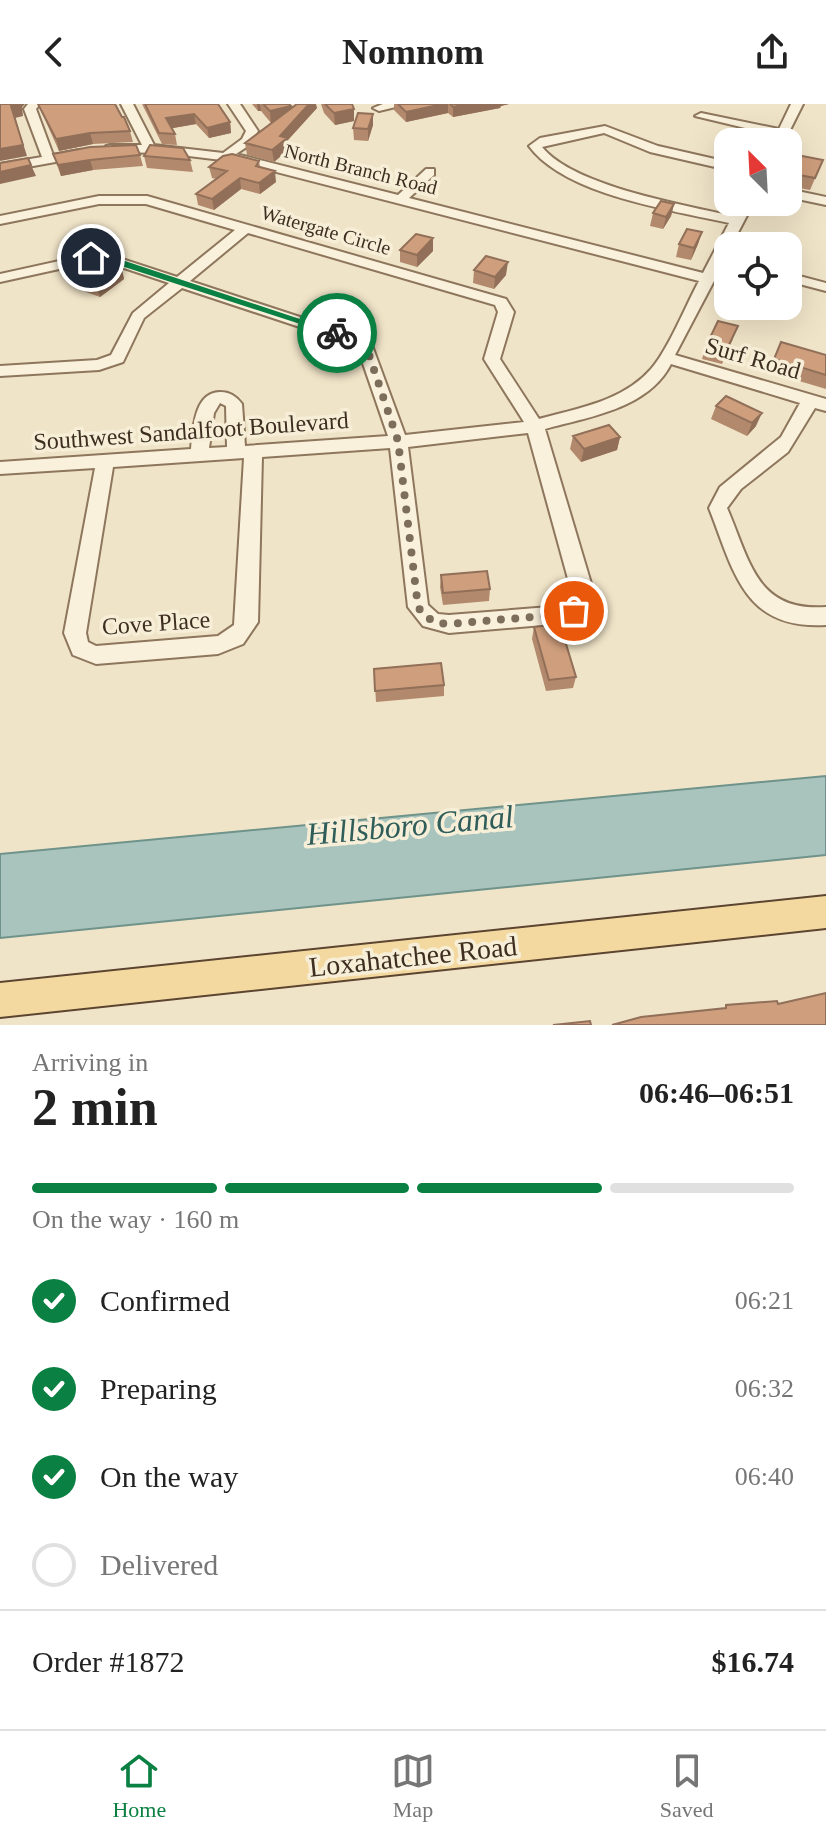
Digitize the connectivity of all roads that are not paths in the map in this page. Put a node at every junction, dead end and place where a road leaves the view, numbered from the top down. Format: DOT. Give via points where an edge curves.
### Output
graph roads {
  1 [pos="34,104"];
  2 [pos="127,104"];
  3 [pos="234,104"];
  4 [pos="402,104"];
  5 [pos="797,104"];
  6 [pos="379,108"];
  7 [pos="701,116"];
  8 [pos="746,128"];
  9 [pos="784,128"];
  10 [pos="149,148"];
  11 [pos="226,156"];
  12 [pos="48,158"];
  13 [pos="714,163"];
  14 [pos="0,168"];
  15 [pos="430,172"];
  16 [pos="802,196"];
  17 [pos="400,200"];
  18 [pos="826,201"];
  19 [pos="714,215"];
  20 [pos="718,216"];
  21 [pos="740,216"];
  22 [pos="0,220"];
  23 [pos="737,221"];
  24 [pos="247,227"];
  25 [pos="0,278"];
  26 [pos="708,279"];
  27 [pos="802,281"];
  28 [pos="179,282"];
  29 [pos="826,287"];
  30 [pos="667,358"];
  31 [pos="0,371"];
  32 [pos="818,402"];
  33 [pos="535,426"];
  34 [pos="398,441"];
  35 [pos="245,452"];
  36 [pos="199,455"];
  37 [pos="105,461"];
  38 [pos="0,468"];
  39 [pos="826,616"];
  40 [pos="826,912"];
  41 [pos="0,1000"];
  1 -- 12 [label="street" via="30,109"];
  2 -- 10 [label="street"];
  3 -- 11 [label="street" via="252,131"];
  4 -- 6 [label="street"];
  5 -- 9 [label="street"];
  7 -- 8 [label="street"];
  10 -- 11 [label="street, North Branch Road"];
  10 -- 12 [label="street, North Branch Road"];
  11 -- 17 [label="street, North Branch Road"];
  12 -- 14 [label="street, North Branch Road"];
  13 -- 19 [label="street" via="654,149 605,129 535,146 552,163 598,185"];
  15 -- 17 [label="street"];
  16 -- 18 [label="street"];
  17 -- 26 [label="street, North Branch Road"];
  20 -- 23 [label="street"];
  21 -- 23 [label="street, Southwest Sandalfoot Boulevard"];
  22 -- 24 [label="street, Watergate Circle" via="99,200 137,199"];
  23 -- 26 [label="street, Southwest Sandalfoot Boulevard"];
  24 -- 28 [label="street"];
  24 -- 33 [label="street, Watergate Circle" via="501,302 506,312 492,359"];
  25 -- 28 [label="street" via="107,258"];
  26 -- 30 [label="street, Southwest Sandalfoot Boulevard"];
  27 -- 29 [label="street"];
  28 -- 31 [label="street" via="138,316 122,352 108,363"];
  28 -- 34 [label="street" via="364,343"];
  30 -- 32 [label="street, Surf Road"];
  30 -- 33 [label="street, Southwest Sandalfoot Boulevard" via="647,383 615,403"];
  32 -- 39 [label="street" via="779,451 724,493 718,508 759,598 797,617"];
  33 -- 34 [label="street, Southwest Sandalfoot Boulevard"];
  33 -- 34 [label="street, Watergate Circle" via="583,590 583,600 567,614 449,624 424,616 418,607"];
  34 -- 35 [label="street, Southwest Sandalfoot Boulevard"];
  35 -- 36 [label="street, Southwest Sandalfoot Boulevard"];
  35 -- 36 [label="street" via="234,404 222,398 206,406"];
  35 -- 37 [label="street, Cove Place" via="247,622 242,633 218,645 96,655 76,644 75,633"];
  36 -- 37 [label="street, Southwest Sandalfoot Boulevard"];
  37 -- 38 [label="street, Southwest Sandalfoot Boulevard"];
  40 -- 41 [label="main road, Loxahatchee Road"];
}
